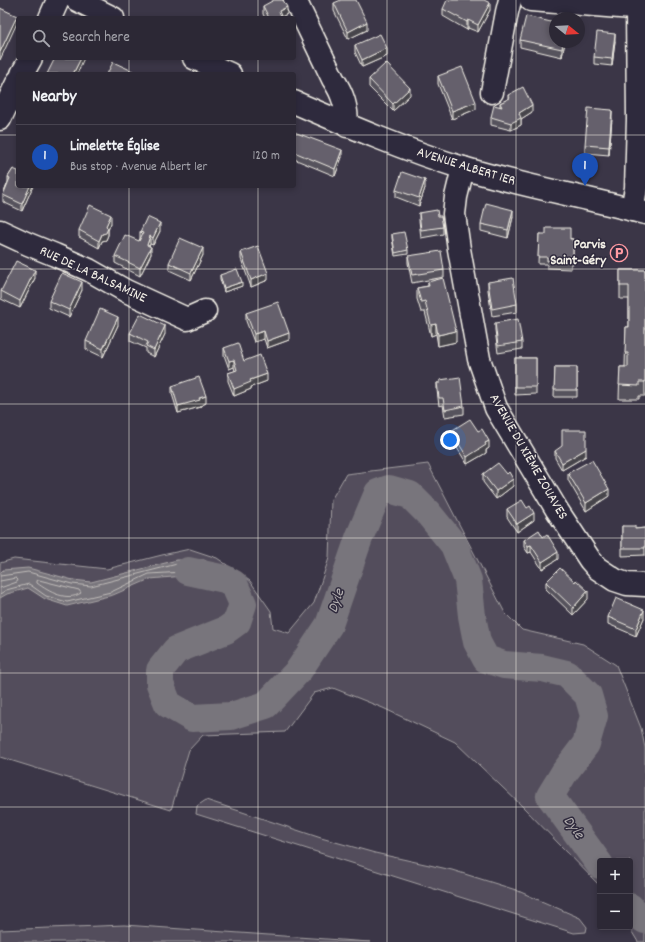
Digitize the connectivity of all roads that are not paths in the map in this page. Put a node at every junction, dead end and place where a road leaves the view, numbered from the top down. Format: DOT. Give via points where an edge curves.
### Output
graph roads {
  1 [pos="58,0"];
  2 [pos="78,0"];
  3 [pos="295,0"];
  4 [pos="510,0"];
  5 [pos="531,0"];
  6 [pos="641,9"];
  7 [pos="51,16"];
  8 [pos="109,16"];
  9 [pos="29,60"];
  10 [pos="198,60"];
  11 [pos="23,72"];
  12 [pos="226,72"];
  13 [pos="333,79"];
  14 [pos="9,92"];
  15 [pos="492,92"];
  16 [pos="296,103"];
  17 [pos="322,114"];
  18 [pos="0,119"];
  19 [pos="347,126"];
  20 [pos="463,168"];
  21 [pos="639,211"];
  22 [pos="0,231"];
  23 [pos="194,322"];
  24 [pos="645,585"];
  1 -- 7 [label="street"];
  2 -- 8 [label="street"];
  3 -- 13 [label="street"];
  4 -- 15 [label="street"];
  5 -- 6 [label="street"];
  6 -- 21 [label="street" via="636,188"];
  9 -- 11 [label="street"];
  10 -- 12 [label="street"];
  13 -- 17 [label="street"];
  13 -- 19 [label="street" via="345,103"];
  14 -- 18 [label="street"];
  16 -- 17 [label="street, AVENUE ALBERT 1ER"];
  17 -- 19 [label="street, AVENUE ALBERT 1ER"];
  19 -- 20 [label="street, AVENUE ALBERT 1ER"];
  20 -- 21 [label="street, AVENUE ALBERT 1ER"];
  20 -- 24 [label="street, AVENUE DU XIÈME ZOUAVES" via="454,214 479,359 496,408 590,560 615,580"];
  22 -- 23 [label="street, RUE DE LA BALSAMINE" via="55,254 126,291"];
}
